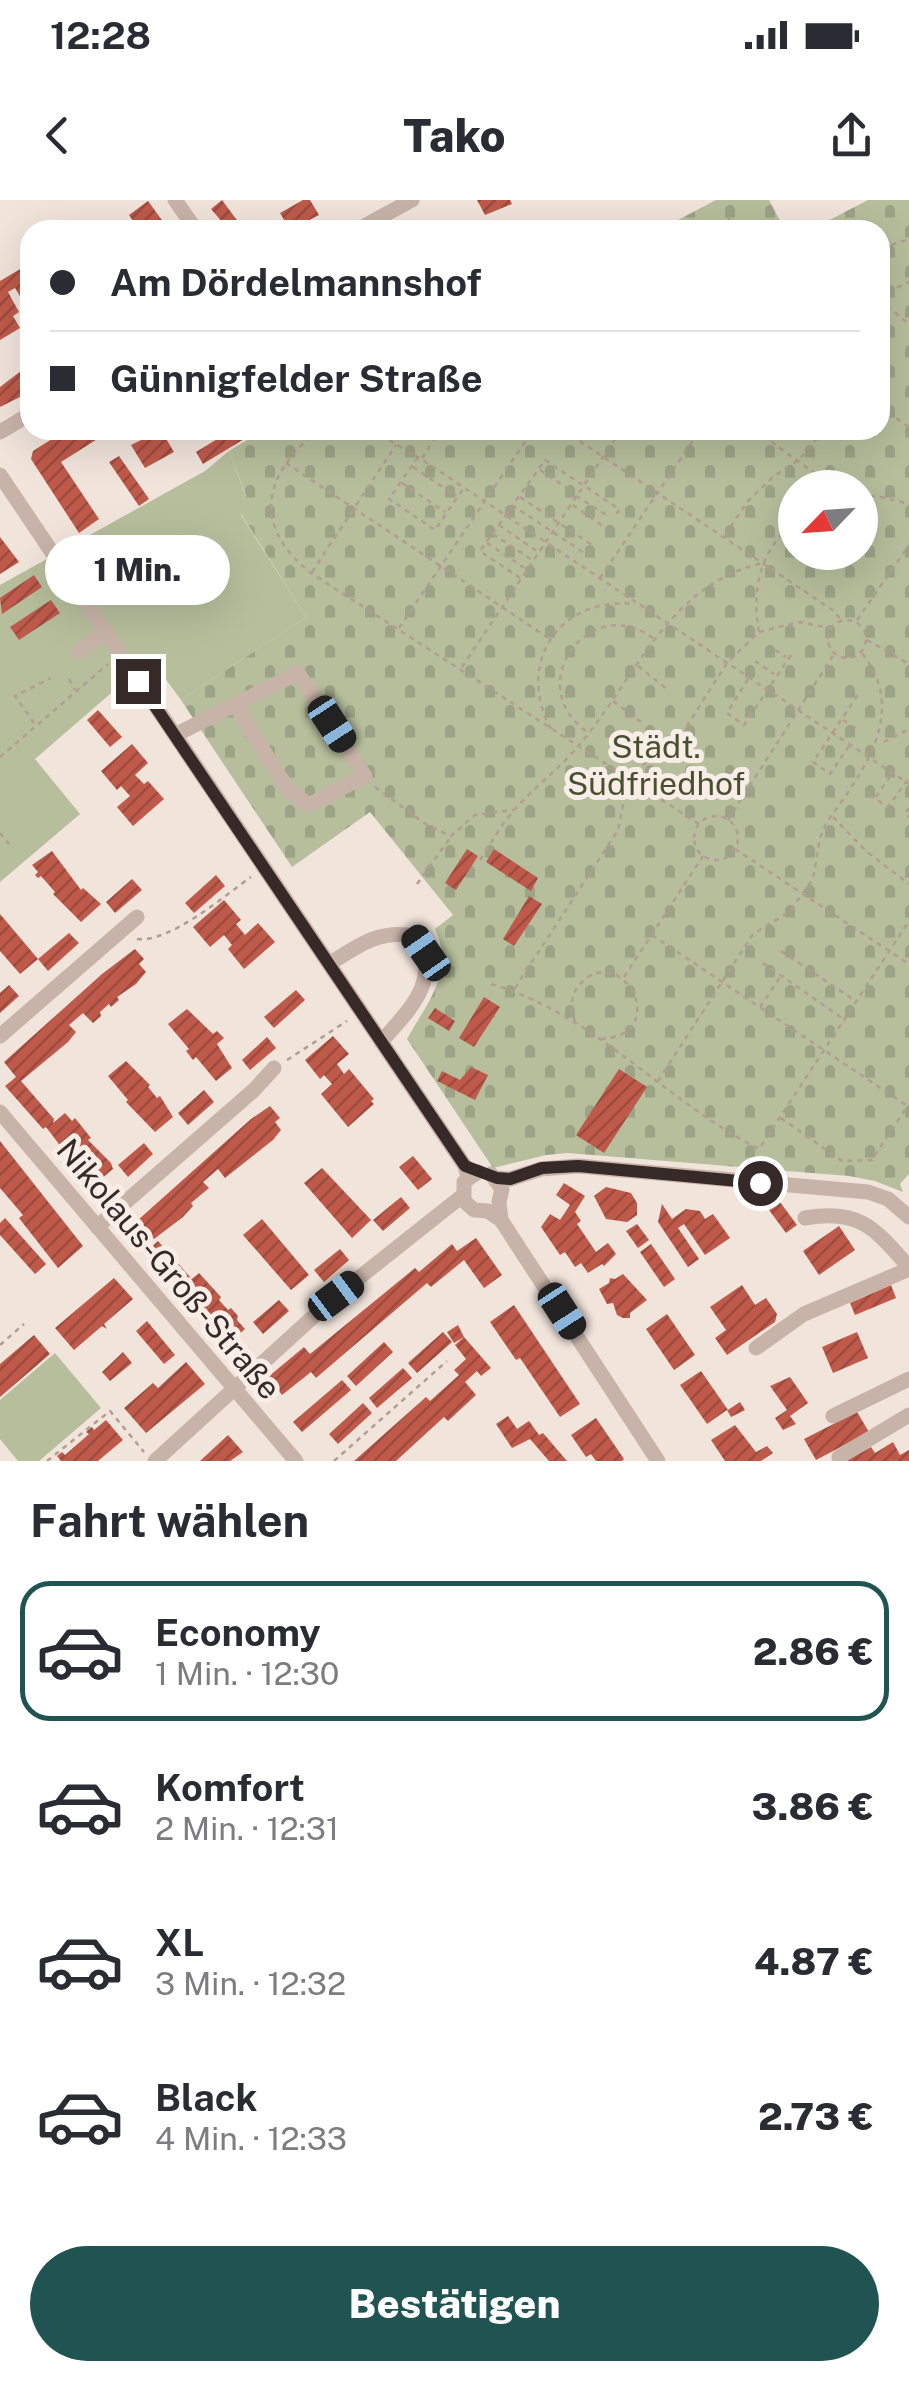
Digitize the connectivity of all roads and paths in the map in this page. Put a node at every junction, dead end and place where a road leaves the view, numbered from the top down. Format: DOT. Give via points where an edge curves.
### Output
graph roads {
  1 [pos="412,200"];
  2 [pos="376,220"];
  3 [pos="308,440"];
  4 [pos="391,440"];
  5 [pos="432,440"];
  6 [pos="526,440"];
  7 [pos="577,440"];
  8 [pos="614,440"];
  9 [pos="693,440"];
  10 [pos="769,440"];
  11 [pos="816,440"];
  12 [pos="397,443"];
  13 [pos="419,458"];
  14 [pos="602,458"];
  15 [pos="799,460"];
  16 [pos="286,463"];
  17 [pos="412,466"];
  18 [pos="539,469"];
  19 [pos="812,470"];
  20 [pos="0,475"];
  21 [pos="401,482"];
  22 [pos="583,486"];
  23 [pos="464,488"];
  24 [pos="566,488"];
  25 [pos="658,493"];
  26 [pos="518,496"];
  27 [pos="576,496"];
  28 [pos="878,496"];
  29 [pos="457,497"];
  30 [pos="484,501"];
  31 [pos="571,504"];
  32 [pos="909,504"];
  33 [pos="512,505"];
  34 [pos="352,508"];
  35 [pos="447,512"];
  36 [pos="617,514"];
  37 [pos="505,515"];
  38 [pos="608,516"];
  39 [pos="559,523"];
  40 [pos="498,525"];
  41 [pos="604,527"];
  42 [pos="553,532"];
  43 [pos="492,533"];
  44 [pos="724,536"];
  45 [pos="778,539"];
  46 [pos="486,542"];
  47 [pos="546,542"];
  48 [pos="592,546"];
  49 [pos="909,546"];
  50 [pos="539,552"];
  51 [pos="588,556"];
  52 [pos="533,561"];
  53 [pos="763,563"];
  54 [pos="440,566"];
  55 [pos="527,570"];
  56 [pos="312,573"];
  57 [pos="521,578"];
  58 [pos="600,579"];
  59 [pos="635,604"];
  60 [pos="501,607"];
  61 [pos="841,620"];
  62 [pos="856,621"];
  63 [pos="667,624"];
  64 [pos="830,628"];
  65 [pos="398,629"];
  66 [pos="106,631"];
  67 [pos="759,632"];
  68 [pos="550,639"];
  69 [pos="655,640"];
  70 [pos="866,640"];
  71 [pos="775,650"];
  72 [pos="79,652"];
  73 [pos="793,652"];
  74 [pos="861,652"];
  75 [pos="120,654"];
  76 [pos="834,654"];
  77 [pos="788,658"];
  78 [pos="755,661"];
  79 [pos="727,663"];
  80 [pos="909,664"];
  81 [pos="637,665"];
  82 [pos="461,668"];
  83 [pos="776,676"];
  84 [pos="51,678"];
  85 [pos="749,678"];
  86 [pos="69,679"];
  87 [pos="668,690"];
  88 [pos="767,690"];
  89 [pos="76,691"];
  90 [pos="859,694"];
  91 [pos="612,700"];
  92 [pos="854,700"];
  93 [pos="862,704"];
  94 [pos="235,705"];
  95 [pos="799,711"];
  96 [pos="842,719"];
  97 [pos="641,722"];
  98 [pos="34,724"];
  99 [pos="909,729"];
  100 [pos="552,730"];
  101 [pos="858,730"];
  102 [pos="588,732"];
  103 [pos="832,733"];
  104 [pos="175,735"];
  105 [pos="883,742"];
  106 [pos="850,745"];
  107 [pos="577,748"];
  108 [pos="0,757"];
  109 [pos="871,759"];
  110 [pos="892,773"];
  111 [pos="366,776"];
  112 [pos="628,780"];
  113 [pos="908,782"];
  114 [pos="870,795"];
  115 [pos="875,798"];
  116 [pos="909,808"];
  117 [pos="514,809"];
  118 [pos="832,816"];
  119 [pos="909,816"];
  120 [pos="728,820"];
  121 [pos="699,824"];
  122 [pos="0,833"];
  123 [pos="451,836"];
  124 [pos="8,844"];
  125 [pos="735,849"];
  126 [pos="704,856"];
  127 [pos="480,860"];
  128 [pos="264,868"];
  129 [pos="418,884"];
  130 [pos="909,884"];
  131 [pos="802,894"];
  132 [pos="137,917"];
  133 [pos="909,922"];
  134 [pos="652,935"];
  135 [pos="116,936"];
  136 [pos="781,951"];
  137 [pos="890,952"];
  138 [pos="329,964"];
  139 [pos="763,964"];
  140 [pos="909,964"];
  141 [pos="781,976"];
  142 [pos="623,979"];
  143 [pos="722,983"];
  144 [pos="491,984"];
  145 [pos="514,990"];
  146 [pos="855,1001"];
  147 [pos="760,1008"];
  148 [pos="360,1011"];
  149 [pos="843,1019"];
  150 [pos="575,1023"];
  151 [pos="0,1036"];
  152 [pos="598,1040"];
  153 [pos="382,1042"];
  154 [pos="823,1050"];
  155 [pos="274,1068"];
  156 [pos="658,1082"];
  157 [pos="908,1107"];
  158 [pos="0,1112"];
  159 [pos="780,1117"];
  160 [pos="470,1171"];
  161 [pos="499,1196"];
  162 [pos="460,1203"];
  163 [pos="905,1206"];
  164 [pos="805,1218"];
  165 [pos="97,1227"];
  166 [pos="909,1268"];
  167 [pos="24,1324"];
  168 [pos="0,1346"];
  169 [pos="756,1348"];
  170 [pos="447,1361"];
  171 [pos="909,1379"];
  172 [pos="235,1388"];
  173 [pos="834,1416"];
  174 [pos="909,1416"];
  175 [pos="839,1457"];
  176 [pos="47,1461"];
  177 [pos="153,1461"];
  178 [pos="296,1461"];
  179 [pos="334,1461"];
  180 [pos="658,1461"];
  1 -- 2 [label="street"];
  3 -- 16 [label="path"];
  4 -- 12 [label="path"];
  5 -- 13 [label="path"];
  6 -- 30 [label="path"];
  7 -- 14 [label="path"];
  8 -- 14 [label="path"];
  9 -- 25 [label="path"];
  10 -- 15 [label="path"];
  11 -- 15 [label="path"];
  12 -- 13 [label="path"];
  12 -- 34 [label="path"];
  13 -- 17 [label="path"];
  13 -- 23 [label="path"];
  14 -- 22 [label="path"];
  14 -- 25 [label="path"];
  15 -- 19 [label="path"];
  15 -- 44 [label="path" via="748,501"];
  16 -- 34 [label="path"];
  16 -- 56 [label="path" via="271,498 278,540"];
  17 -- 21 [label="path"];
  17 -- 29 [label="path"];
  18 -- 22 [label="path" via="545,460"];
  18 -- 24 [label="path"];
  18 -- 26 [label="path"];
  20 -- 66 [label="street"];
  21 -- 35 [label="path"];
  21 -- 35 [label="path" via="389,500 404,510 435,530"];
  22 -- 27 [label="path"];
  22 -- 36 [label="path"];
  23 -- 29 [label="path"];
  23 -- 30 [label="path"];
  25 -- 44 [label="path"];
  25 -- 58 [label="path"];
  26 -- 33 [label="path"];
  26 -- 39 [label="path"];
  27 -- 31 [label="path"];
  27 -- 38 [label="path"];
  28 -- 32 [label="path"];
  29 -- 35 [label="path"];
  30 -- 37 [label="path"];
  30 -- 54 [label="path"];
  31 -- 39 [label="path"];
  31 -- 41 [label="path"];
  33 -- 37 [label="path"];
  33 -- 42 [label="path"];
  34 -- 54 [label="path"];
  34 -- 56 [label="path"];
  37 -- 40 [label="path"];
  37 -- 47 [label="path"];
  39 -- 42 [label="path"];
  39 -- 48 [label="path"];
  40 -- 43 [label="path"];
  40 -- 50 [label="path"];
  42 -- 47 [label="path"];
  42 -- 51 [label="path"];
  43 -- 46 [label="path"];
  43 -- 52 [label="path"];
  44 -- 53 [label="path"];
  45 -- 53 [label="path"];
  46 -- 55 [label="path"];
  46 -- 57 [label="path" via="480,551"];
  47 -- 50 [label="path"];
  47 -- 58 [label="path"];
  49 -- 62 [label="path"];
  50 -- 52 [label="path"];
  52 -- 55 [label="path"];
  53 -- 61 [label="path"];
  53 -- 63 [label="path" via="698,591"];
  53 -- 67 [label="path" via="756,597"];
  54 -- 60 [label="path"];
  54 -- 65 [label="path"];
  55 -- 57 [label="path"];
  56 -- 65 [label="path"];
  57 -- 60 [label="path"];
  58 -- 59 [label="path"];
  59 -- 63 [label="path"];
  59 -- 68 [label="path" via="587,609"];
  60 -- 68 [label="path"];
  60 -- 82 [label="path"];
  61 -- 62 [label="path"];
  61 -- 64 [label="path"];
  62 -- 70 [label="path"];
  63 -- 69 [label="path"];
  63 -- 79 [label="path"];
  64 -- 67 [label="path" via="798,622"];
  64 -- 76 [label="path" via="827,642"];
  65 -- 82 [label="path"];
  66 -- 72 [label="street"];
  66 -- 75 [label="street"];
  67 -- 79 [label="path"];
  68 -- 100 [label="path" via="537,685"];
  69 -- 81 [label="path"];
  69 -- 102 [label="path" via="608,626 574,645 560,692"];
  70 -- 74 [label="path"];
  70 -- 80 [label="path"];
  71 -- 77 [label="path"];
  73 -- 77 [label="path"];
  74 -- 76 [label="path" via="848,658"];
  74 -- 105 [label="path" via="880,670 886,692"];
  75 -- 89 [label="path"];
  75 -- 104 [label="street"];
  76 -- 95 [label="path"];
  77 -- 83 [label="path"];
  78 -- 83 [label="path"];
  79 -- 85 [label="path"];
  79 -- 112 [label="path" via="678,740"];
  81 -- 87 [label="path"];
  81 -- 91 [label="path"];
  82 -- 100 [label="path"];
  83 -- 88 [label="path"];
  84 -- 98 [label="path" via="15,696"];
  85 -- 88 [label="path"];
  85 -- 88 [label="path" via="727,713 744,725"];
  86 -- 89 [label="path"];
  88 -- 95 [label="path"];
  89 -- 98 [label="path"];
  90 -- 92 [label="path"];
  91 -- 97 [label="path"];
  91 -- 102 [label="path"];
  92 -- 93 [label="path"];
  92 -- 96 [label="path"];
  94 -- 104 [label="street"];
  94 -- 111 [label="street" via="289,792 309,805"];
  94 -- 111 [label="street" via="298,673"];
  95 -- 103 [label="path"];
  95 -- 120 [label="path"];
  96 -- 101 [label="path"];
  96 -- 103 [label="path"];
  98 -- 108 [label="path"];
  99 -- 105 [label="path"];
  100 -- 107 [label="path"];
  102 -- 107 [label="path"];
  103 -- 106 [label="path"];
  103 -- 106 [label="path" via="812,762 830,774"];
  104 -- 128 [label="street"];
  105 -- 109 [label="path"];
  106 -- 109 [label="path"];
  107 -- 112 [label="path"];
  107 -- 117 [label="path"];
  109 -- 110 [label="path"];
  109 -- 118 [label="path"];
  110 -- 113 [label="path"];
  110 -- 115 [label="path"];
  111 -- 123 [label="path" via="382,794"];
  112 -- 121 [label="path"];
  112 -- 145 [label="path" via="618,830"];
  113 -- 115 [label="path" via="888,807"];
  114 -- 115 [label="path"];
  116 -- 119 [label="path"];
  117 -- 123 [label="path" via="475,815"];
  117 -- 127 [label="path"];
  118 -- 130 [label="path"];
  118 -- 131 [label="path" via="820,838 813,880"];
  120 -- 121 [label="path" via="718,816"];
  120 -- 125 [label="path" via="738,838"];
  121 -- 126 [label="path" via="694,843"];
  122 -- 124 [label="path"];
  123 -- 129 [label="path"];
  125 -- 126 [label="path" via="721,860"];
  125 -- 131 [label="path"];
  126 -- 134 [label="path"];
  128 -- 135 [label="path" via="182,926 144,941"];
  128 -- 138 [label="street"];
  131 -- 137 [label="path"];
  131 -- 143 [label="path" via="779,920 753,934"];
  132 -- 135 [label="street"];
  133 -- 137 [label="path"];
  134 -- 142 [label="path"];
  134 -- 143 [label="path"];
  135 -- 151 [label="street"];
  136 -- 146 [label="path"];
  137 -- 140 [label="path"];
  137 -- 146 [label="path"];
  138 -- 148 [label="street"];
  138 -- 153 [label="street" via="376,936 396,932 414,936 426,953 419,994"];
  139 -- 141 [label="path"];
  141 -- 147 [label="path"];
  141 -- 149 [label="path"];
  142 -- 150 [label="path" via="594,974 582,982 573,994"];
  142 -- 152 [label="path" via="634,990 635,1019 627,1032"];
  143 -- 147 [label="path"];
  143 -- 156 [label="path"];
  144 -- 145 [label="path"];
  145 -- 150 [label="path"];
  146 -- 149 [label="path"];
  147 -- 154 [label="path"];
  148 -- 153 [label="street"];
  148 -- 155 [label="path"];
  149 -- 154 [label="path"];
  150 -- 152 [label="path"];
  152 -- 156 [label="path"];
  153 -- 160 [label="street"];
  154 -- 157 [label="path"];
  154 -- 159 [label="path"];
  155 -- 165 [label="street"];
  156 -- 159 [label="path" via="759,1148"];
  157 -- 159 [label="path" via="872,1160 842,1161"];
  158 -- 165 [label="street, Nikolaus-Groß-Straße"];
  160 -- 161 [label="street"];
  160 -- 162 [label="street"];
  161 -- 162 [label="street"];
  161 -- 163 [label="street" via="542,1168 578,1166 868,1192"];
  161 -- 180 [label="street"];
  162 -- 172 [label="street" via="336,1296"];
  164 -- 166 [label="street" via="850,1215"];
  165 -- 172 [label="street, Nikolaus-Groß-Straße"];
  166 -- 169 [label="street" via="804,1314"];
  167 -- 168 [label="path"];
  170 -- 179 [label="path"];
  171 -- 173 [label="street"];
  172 -- 177 [label="street"];
  172 -- 178 [label="street, Nikolaus-Groß-Straße"];
  174 -- 175 [label="street"];
  176 -- 177 [label="path" via="110,1411"];
}
